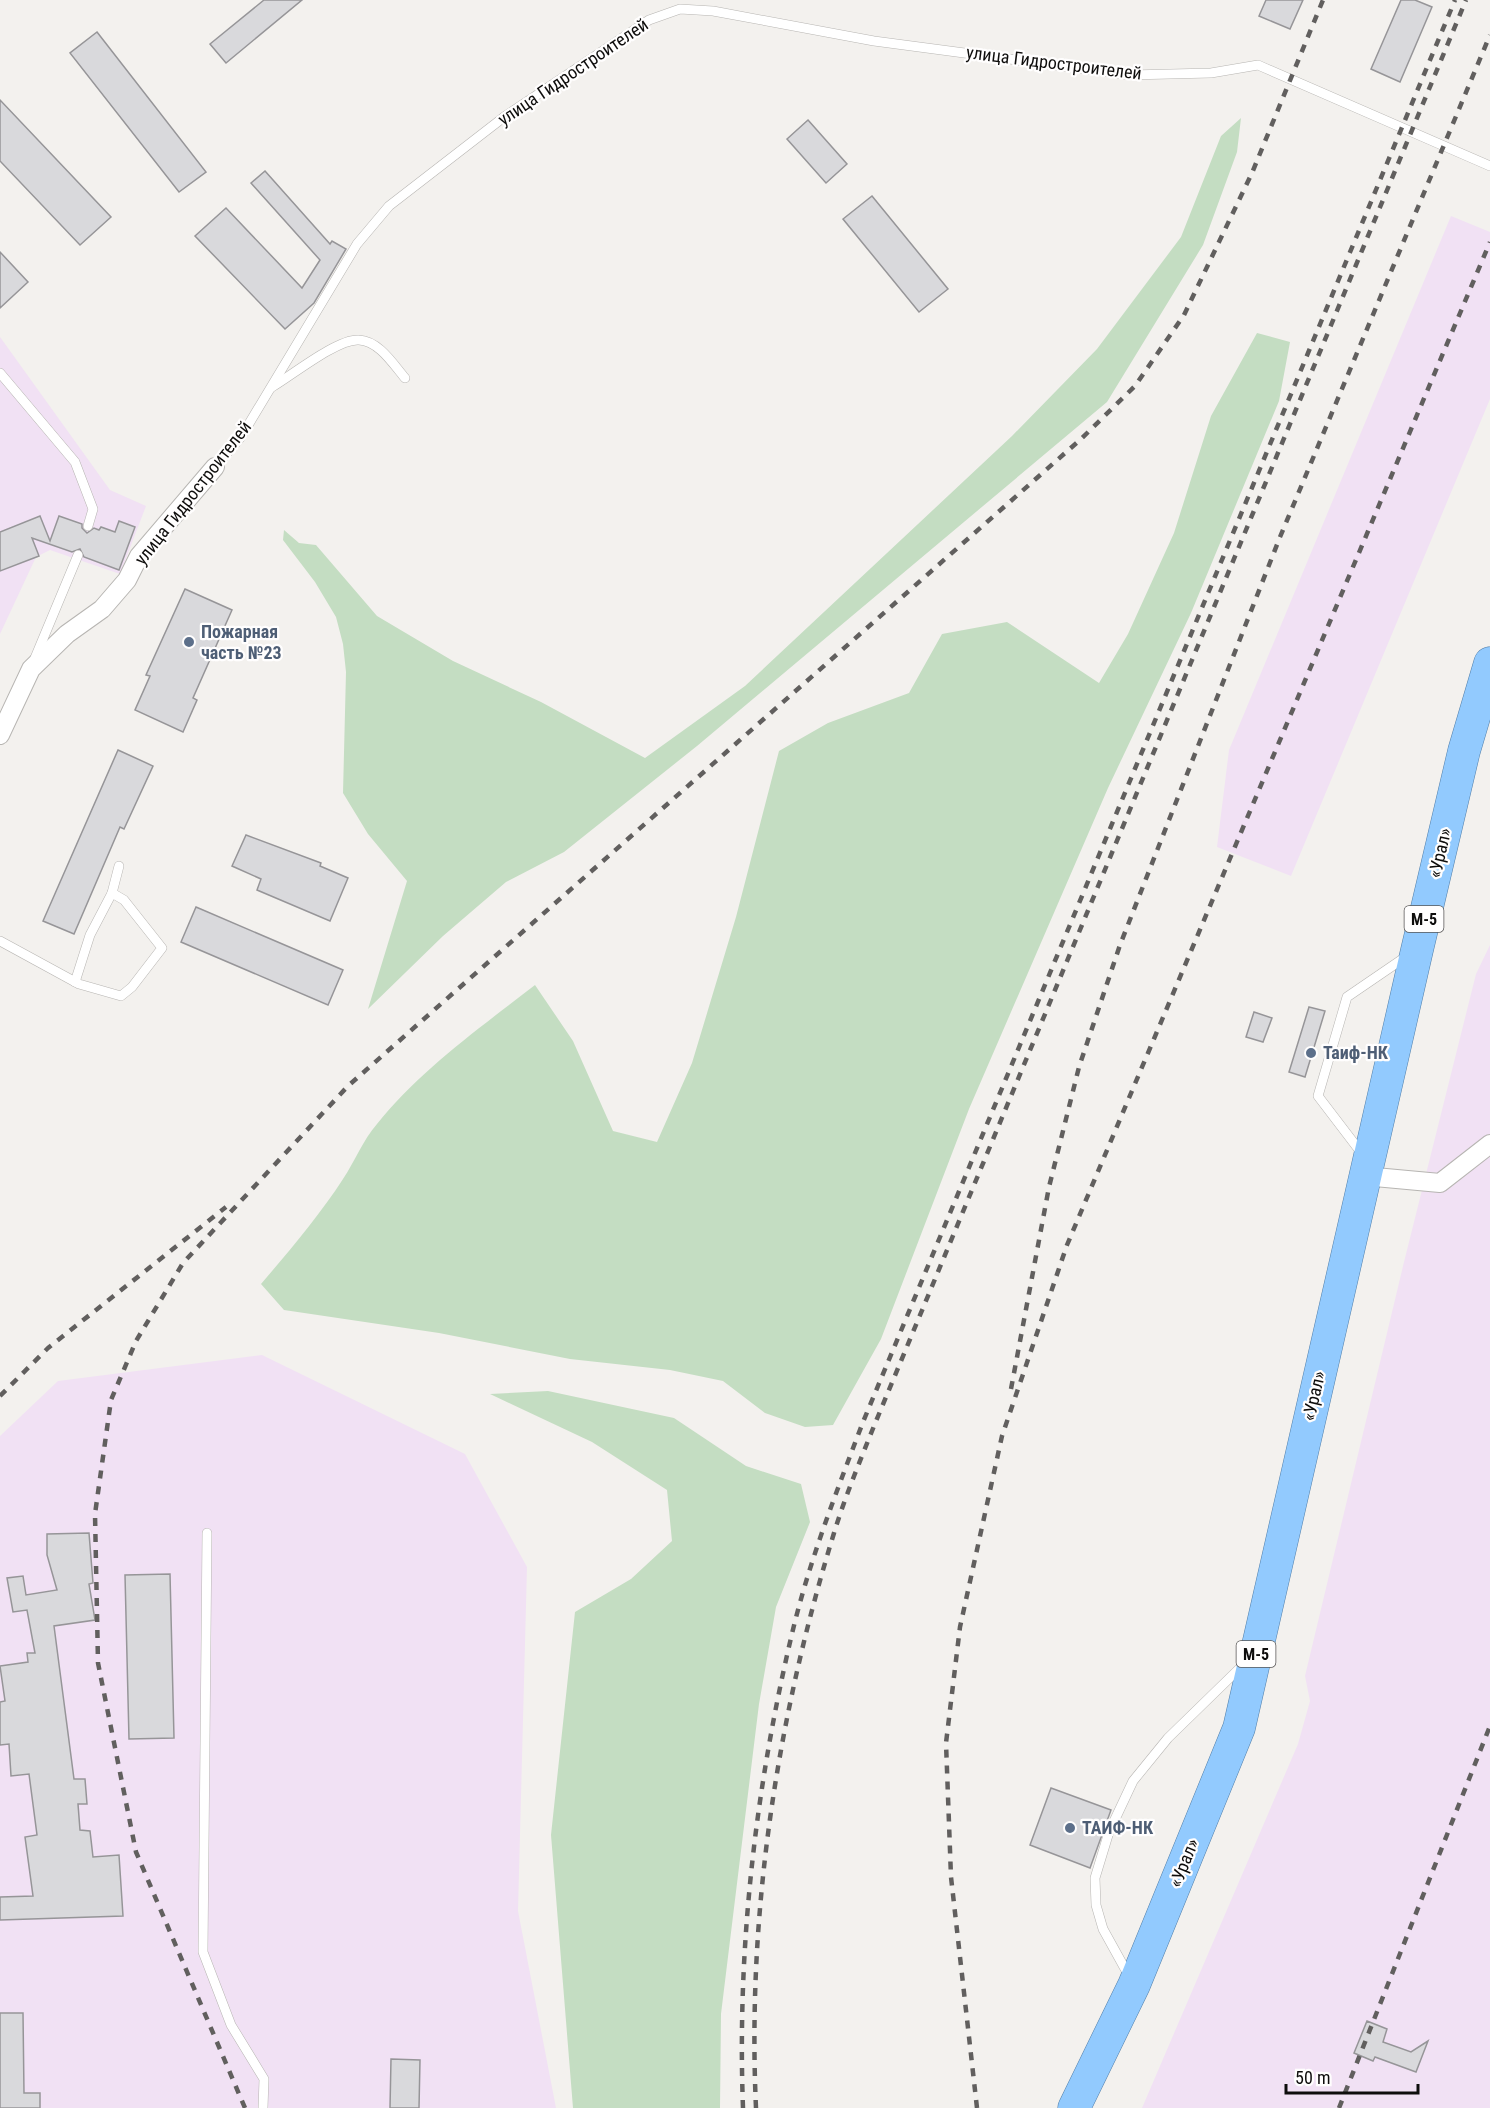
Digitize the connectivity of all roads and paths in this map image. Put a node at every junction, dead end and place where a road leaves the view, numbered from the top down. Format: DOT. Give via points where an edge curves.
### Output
graph roads {
  1 [pos="1490,166"];
  2 [pos="0,373"];
  3 [pos="405,378"];
  4 [pos="270,389"];
  5 [pos="214,467"];
  6 [pos="88,526"];
  7 [pos="78,555"];
  8 [pos="1490,663"];
  9 [pos="31,669"];
  10 [pos="0,735"];
  11 [pos="119,866"];
  12 [pos="112,893"];
  13 [pos="0,941"];
  14 [pos="1417,950"];
  15 [pos="75,982"];
  16 [pos="1490,1144"];
  17 [pos="1365,1168"];
  18 [pos="207,1533"];
  19 [pos="1256,1653"];
  20 [pos="1134,1985"];
  21 [pos="263,2108"];
  22 [pos="1074,2108"];
  1 -- 4 [label="lane, улица Гидростроителей" via="1258,65 1211,73 1130,75 874,41 713,11 680,9 649,20 504,117 389,206 357,244"];
  2 -- 6 [label="lane" via="75,462 93,508"];
  3 -- 4 [label="lane" via="382,351 359,339 345,342"];
  4 -- 5 [label="lane, улица Гидростроителей" via="241,437"];
  5 -- 9 [label="street, улица Гидростроителей" via="138,556 127,580 102,609 67,634"];
  7 -- 9 [label="lane"];
  8 -- 14 [label="highway, «Урал» / М-5" via="1464,751"];
  9 -- 10 [label="street, улица Гидростроителей"];
  11 -- 12 [label="lane"];
  12 -- 15 [label="lane" via="90,935"];
  12 -- 15 [label="lane" via="124,900 162,948 121,996"];
  13 -- 15 [label="lane"];
  14 -- 17 [label="highway, «Урал» / М-5"];
  14 -- 17 [label="lane" via="1347,997 1318,1096"];
  16 -- 17 [label="street" via="1440,1183"];
  17 -- 19 [label="highway, «Урал» / М-5"];
  18 -- 21 [label="lane" via="203,1953 231,2025 264,2079"];
  19 -- 20 [label="highway, «Урал» / М-5" via="1239,1728"];
  19 -- 20 [label="lane" via="1154,1755 1133,1781 1109,1832 1095,1878 1096,1905 1103,1929"];
  20 -- 22 [label="highway, «Урал» / М-5"];
}
